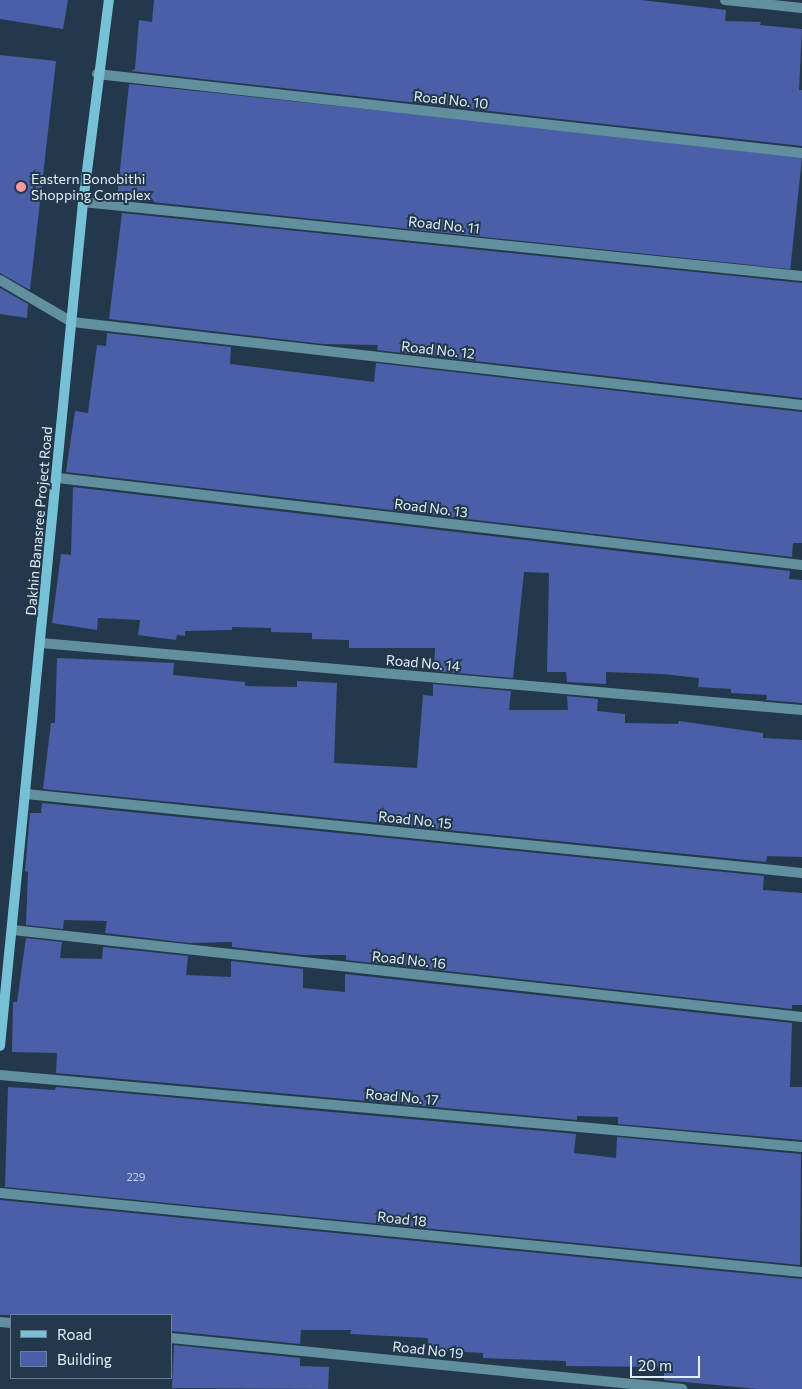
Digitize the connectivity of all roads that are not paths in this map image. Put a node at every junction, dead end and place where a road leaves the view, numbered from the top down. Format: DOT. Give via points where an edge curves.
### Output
graph roads {
  1 [pos="109,0"];
  2 [pos="724,0"];
  3 [pos="802,8"];
  4 [pos="97,74"];
  5 [pos="802,153"];
  6 [pos="83,202"];
  7 [pos="802,276"];
  8 [pos="0,280"];
  9 [pos="72,322"];
  10 [pos="802,405"];
  11 [pos="58,478"];
  12 [pos="802,565"];
  13 [pos="41,643"];
  14 [pos="802,710"];
  15 [pos="26,794"];
  16 [pos="802,873"];
  17 [pos="13,930"];
  18 [pos="3,996"];
  19 [pos="802,1017"];
  20 [pos="0,1046"];
  21 [pos="0,1075"];
  22 [pos="802,1147"];
  23 [pos="0,1193"];
  24 [pos="802,1272"];
  25 [pos="172,1338"];
  26 [pos="682,1389"];
  1 -- 4 [label="street, Dakhin Banasree Project Road"];
  2 -- 3 [label="street"];
  4 -- 5 [label="street, Road No. 10"];
  4 -- 6 [label="street, Dakhin Banasree Project Road"];
  6 -- 7 [label="street, Road No. 11"];
  6 -- 9 [label="street, Dakhin Banasree Project Road"];
  8 -- 9 [label="street"];
  9 -- 10 [label="street, Road No. 12"];
  9 -- 11 [label="street, Dakhin Banasree Project Road"];
  11 -- 12 [label="street, Road No. 13"];
  11 -- 13 [label="street, Dakhin Banasree Project Road"];
  13 -- 14 [label="street, Road No. 14"];
  13 -- 15 [label="street, Dakhin Banasree Project Road"];
  15 -- 16 [label="street, Road No. 15"];
  15 -- 17 [label="street, Dakhin Banasree Project Road"];
  17 -- 18 [label="street, Dakhin Banasree Project Road"];
  17 -- 19 [label="street, Road No. 16"];
  18 -- 20 [label="street, Dakhin Banasree Project Road"];
  21 -- 22 [label="street, Road No. 17"];
  23 -- 24 [label="street, Road 18"];
  25 -- 26 [label="street, Road No 19"];
}
